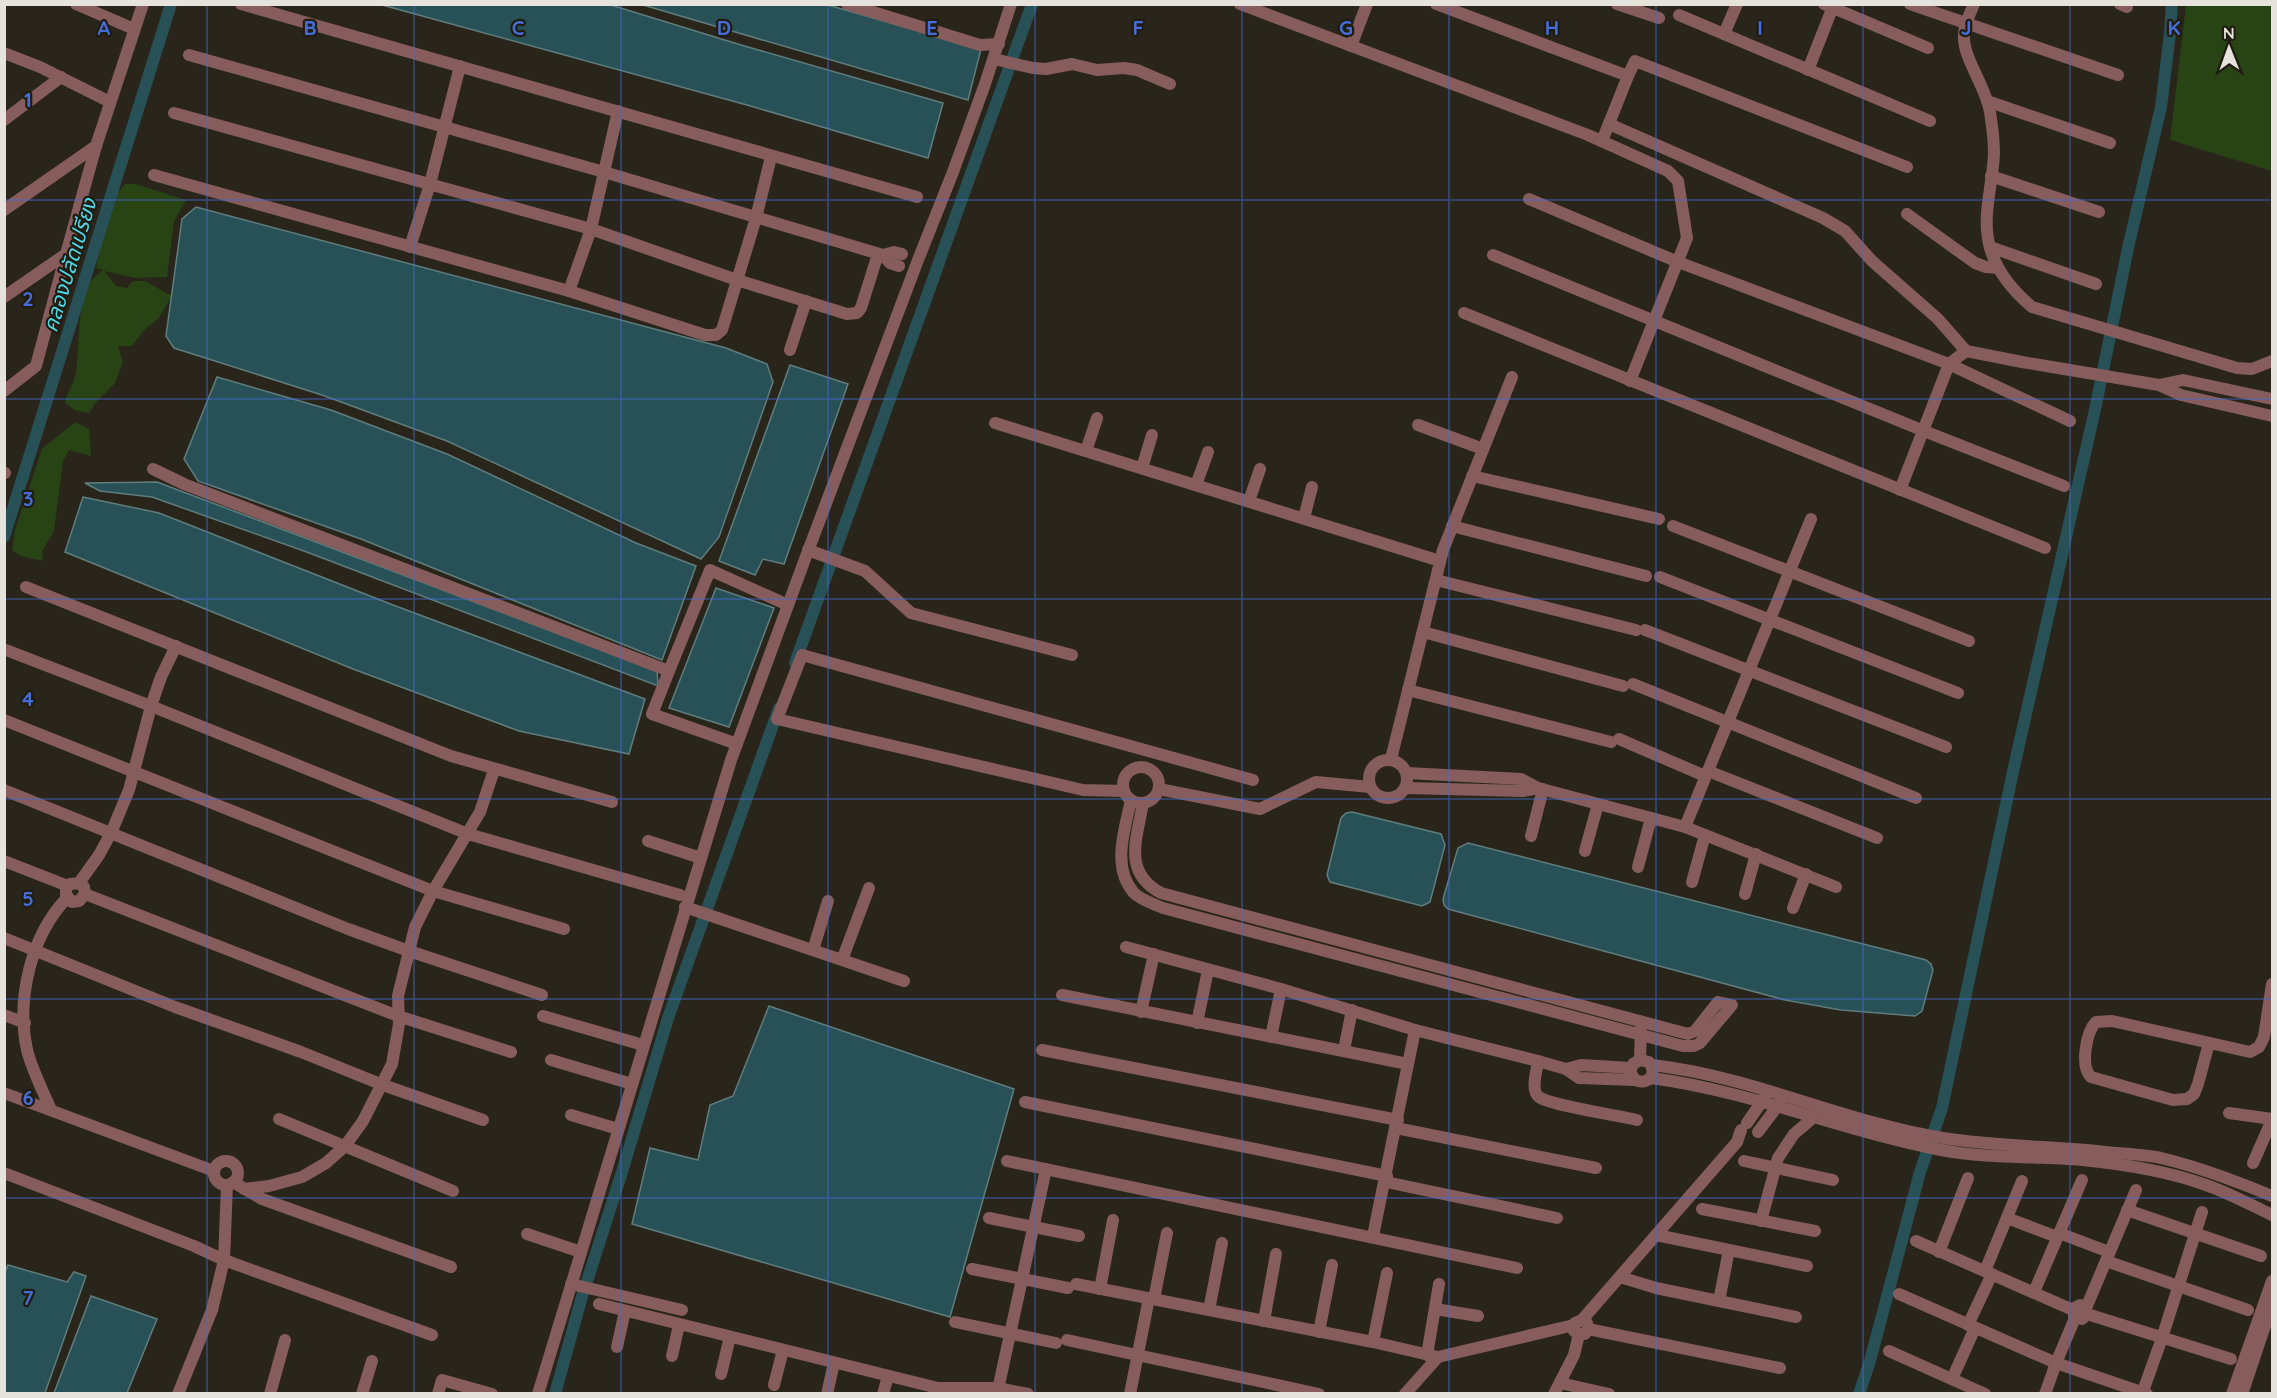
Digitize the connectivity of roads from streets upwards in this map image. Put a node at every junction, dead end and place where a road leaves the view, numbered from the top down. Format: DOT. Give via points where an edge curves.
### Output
graph roads {
  1 [pos="76,4"];
  2 [pos="143,4"];
  3 [pos="241,4"];
  4 [pos="847,4"];
  5 [pos="1011,4"];
  6 [pos="1240,4"];
  7 [pos="1367,4"];
  8 [pos="1437,4"];
  9 [pos="1617,4"];
  10 [pos="1737,4"];
  11 [pos="1910,4"];
  12 [pos="1974,4"];
  13 [pos="1830,6"];
  14 [pos="1679,15"];
  15 [pos="1659,18"];
  16 [pos="1965,24"];
  17 [pos="134,29"];
  18 [pos="1724,34"];
  19 [pos="999,44"];
  20 [pos="1351,46"];
  21 [pos="1928,48"];
  22 [pos="4,53"];
  23 [pos="189,55"];
  24 [pos="1005,62"];
  25 [pos="460,66"];
  26 [pos="1808,70"];
  27 [pos="2118,75"];
  28 [pos="1628,76"];
  29 [pos="61,77"];
  30 [pos="1170,84"];
  31 [pos="1987,101"];
  32 [pos="110,102"];
  33 [pos="618,111"];
  34 [pos="174,113"];
  35 [pos="4,120"];
  36 [pos="1930,121"];
  37 [pos="1609,124"];
  38 [pos="445,127"];
  39 [pos="1602,141"];
  40 [pos="2110,143"];
  41 [pos="96,146"];
  42 [pos="771,157"];
  43 [pos="1907,167"];
  44 [pos="604,172"];
  45 [pos="154,175"];
  46 [pos="1991,176"];
  47 [pos="430,184"];
  48 [pos="917,197"];
  49 [pos="1529,199"];
  50 [pos="4,210"];
  51 [pos="2099,212"];
  52 [pos="1907,214"];
  53 [pos="756,218"];
  54 [pos="591,229"];
  55 [pos="410,247"];
  56 [pos="1990,247"];
  57 [pos="66,254"];
  58 [pos="881,255"];
  59 [pos="1493,255"];
  60 [pos="1678,262"];
  61 [pos="908,263"];
  62 [pos="1998,268"];
  63 [pos="737,280"];
  64 [pos="2096,284"];
  65 [pos="569,291"];
  66 [pos="4,297"];
  67 [pos="806,301"];
  68 [pos="1464,313"];
  69 [pos="1654,320"];
  70 [pos="790,350"];
  71 [pos="1966,351"];
  72 [pos="2272,361"];
  73 [pos="1948,364"];
  74 [pos="1512,377"];
  75 [pos="1630,381"];
  76 [pos="2159,385"];
  77 [pos="4,391"];
  78 [pos="2272,399"];
  79 [pos="2272,416"];
  80 [pos="1097,418"];
  81 [pos="2070,421"];
  82 [pos="995,423"];
  83 [pos="1418,425"];
  84 [pos="1924,431"];
  85 [pos="1152,435"];
  86 [pos="1484,449"];
  87 [pos="1086,451"];
  88 [pos="1208,452"];
  89 [pos="1142,468"];
  90 [pos="1260,469"];
  91 [pos="153,470"];
  92 [pos="1473,476"];
  93 [pos="1196,485"];
  94 [pos="2064,486"];
  95 [pos="1312,487"];
  96 [pos="1900,490"];
  97 [pos="1249,501"];
  98 [pos="1304,518"];
  99 [pos="1659,519"];
  100 [pos="1811,519"];
  101 [pos="1452,526"];
  102 [pos="1673,526"];
  103 [pos="2045,548"];
  104 [pos="811,551"];
  105 [pos="1440,561"];
  106 [pos="1790,570"];
  107 [pos="1646,576"];
  108 [pos="1660,577"];
  109 [pos="1436,580"];
  110 [pos="26,587"];
  111 [pos="788,605"];
  112 [pos="1769,620"];
  113 [pos="1423,632"];
  114 [pos="1969,641"];
  115 [pos="176,645"];
  116 [pos="6,651"];
  117 [pos="1072,655"];
  118 [pos="669,671"];
  119 [pos="1748,671"];
  120 [pos="1408,690"];
  121 [pos="1958,693"];
  122 [pos="151,706"];
  123 [pos="4,720"];
  124 [pos="1727,722"];
  125 [pos="737,744"];
  126 [pos="1946,747"];
  127 [pos="1391,759"];
  128 [pos="494,770"];
  129 [pos="134,771"];
  130 [pos="1407,773"];
  131 [pos="1707,773"];
  132 [pos="1253,780"];
  133 [pos="1461,782"];
  134 [pos="1370,787"];
  135 [pos="1406,788"];
  136 [pos="1541,788"];
  137 [pos="1159,789"];
  138 [pos="4,790"];
  139 [pos="1133,798"];
  140 [pos="1916,798"];
  141 [pos="612,802"];
  142 [pos="1598,804"];
  143 [pos="1651,818"];
  144 [pos="1685,827"];
  145 [pos="111,833"];
  146 [pos="468,834"];
  147 [pos="1704,835"];
  148 [pos="1531,836"];
  149 [pos="1877,838"];
  150 [pos="648,841"];
  151 [pos="1585,851"];
  152 [pos="1756,854"];
  153 [pos="701,858"];
  154 [pos="4,861"];
  155 [pos="1638,867"];
  156 [pos="1806,874"];
  157 [pos="1692,882"];
  158 [pos="1836,887"];
  159 [pos="869,888"];
  160 [pos="75,890"];
  161 [pos="433,891"];
  162 [pos="1745,894"];
  163 [pos="1170,896"];
  164 [pos="683,901"];
  165 [pos="828,901"];
  166 [pos="1793,908"];
  167 [pos="1166,909"];
  168 [pos="1285,926"];
  169 [pos="564,929"];
  170 [pos="4,938"];
  171 [pos="1282,939"];
  172 [pos="1126,947"];
  173 [pos="813,950"];
  174 [pos="35,951"];
  175 [pos="409,951"];
  176 [pos="1154,954"];
  177 [pos="842,960"];
  178 [pos="1423,963"];
  179 [pos="1208,970"];
  180 [pos="1419,975"];
  181 [pos="904,981"];
  182 [pos="2272,984"];
  183 [pos="1281,989"];
  184 [pos="542,995"];
  185 [pos="1062,995"];
  186 [pos="1557,1005"];
  187 [pos="1352,1010"];
  188 [pos="1141,1012"];
  189 [pos="4,1015"];
  190 [pos="398,1016"];
  191 [pos="543,1016"];
  192 [pos="25,1023"];
  193 [pos="1197,1023"];
  194 [pos="1641,1027"];
  195 [pos="1415,1030"];
  196 [pos="1271,1037"];
  197 [pos="2209,1043"];
  198 [pos="643,1045"];
  199 [pos="1041,1050"];
  200 [pos="1344,1050"];
  201 [pos="511,1052"];
  202 [pos="551,1060"];
  203 [pos="1538,1061"];
  204 [pos="1408,1064"];
  205 [pos="1643,1068"];
  206 [pos="1566,1069"];
  207 [pos="632,1084"];
  208 [pos="383,1085"];
  209 [pos="4,1093"];
  210 [pos="1765,1097"];
  211 [pos="1781,1101"];
  212 [pos="1025,1102"];
  213 [pos="51,1110"];
  214 [pos="2229,1113"];
  215 [pos="571,1115"];
  216 [pos="1815,1116"];
  217 [pos="279,1119"];
  218 [pos="483,1120"];
  219 [pos="1637,1120"];
  220 [pos="2272,1120"];
  221 [pos="1397,1124"];
  222 [pos="618,1129"];
  223 [pos="1747,1133"];
  224 [pos="1906,1136"];
  225 [pos="1942,1144"];
  226 [pos="345,1146"];
  227 [pos="2159,1158"];
  228 [pos="1007,1161"];
  229 [pos="1744,1161"];
  230 [pos="2253,1163"];
  231 [pos="1775,1167"];
  232 [pos="1596,1168"];
  233 [pos="1046,1169"];
  234 [pos="214,1171"];
  235 [pos="2156,1172"];
  236 [pos="4,1173"];
  237 [pos="1968,1178"];
  238 [pos="1386,1179"];
  239 [pos="1833,1180"];
  240 [pos="2082,1180"];
  241 [pos="2022,1181"];
  242 [pos="235,1185"];
  243 [pos="2136,1190"];
  244 [pos="453,1191"];
  245 [pos="2272,1196"];
  246 [pos="1702,1209"];
  247 [pos="2127,1210"];
  248 [pos="2202,1212"];
  249 [pos="2272,1215"];
  250 [pos="989,1218"];
  251 [pos="1557,1218"];
  252 [pos="2007,1218"];
  253 [pos="1113,1220"];
  254 [pos="1761,1221"];
  255 [pos="1033,1227"];
  256 [pos="1815,1231"];
  257 [pos="1167,1233"];
  258 [pos="2196,1233"];
  259 [pos="527,1234"];
  260 [pos="1656,1235"];
  261 [pos="2058,1235"];
  262 [pos="1079,1236"];
  263 [pos="1373,1236"];
  264 [pos="1916,1241"];
  265 [pos="1222,1244"];
  266 [pos="1729,1250"];
  267 [pos="581,1252"];
  268 [pos="1939,1252"];
  269 [pos="1276,1254"];
  270 [pos="2261,1256"];
  271 [pos="2108,1257"];
  272 [pos="224,1260"];
  273 [pos="1332,1265"];
  274 [pos="1807,1266"];
  275 [pos="451,1267"];
  276 [pos="1517,1268"];
  277 [pos="972,1269"];
  278 [pos="1988,1272"];
  279 [pos="1387,1273"];
  280 [pos="1620,1277"];
  281 [pos="1022,1279"];
  282 [pos="2272,1281"];
  283 [pos="571,1284"];
  284 [pos="1439,1284"];
  285 [pos="2179,1286"];
  286 [pos="1100,1289"];
  287 [pos="2034,1292"];
  288 [pos="1899,1294"];
  289 [pos="1151,1299"];
  290 [pos="1719,1301"];
  291 [pos="598,1304"];
  292 [pos="2272,1305"];
  293 [pos="1435,1309"];
  294 [pos="682,1310"];
  295 [pos="2248,1310"];
  296 [pos="625,1311"];
  297 [pos="1209,1311"];
  298 [pos="2080,1313"];
  299 [pos="1478,1316"];
  300 [pos="1796,1317"];
  301 [pos="1264,1321"];
  302 [pos="955,1322"];
  303 [pos="679,1325"];
  304 [pos="1581,1327"];
  305 [pos="1972,1327"];
  306 [pos="1319,1332"];
  307 [pos="1010,1334"];
  308 [pos="432,1335"];
  309 [pos="730,1337"];
  310 [pos="2162,1338"];
  311 [pos="285,1340"];
  312 [pos="1373,1342"];
  313 [pos="618,1347"];
  314 [pos="783,1350"];
  315 [pos="1889,1351"];
  316 [pos="1137,1355"];
  317 [pos="672,1356"];
  318 [pos="1432,1356"];
  319 [pos="2231,1359"];
  320 [pos="372,1361"];
  321 [pos="834,1363"];
  322 [pos="2056,1363"];
  323 [pos="1780,1368"];
  324 [pos="721,1374"];
  325 [pos="888,1376"];
  326 [pos="774,1385"];
  327 [pos="1955,1385"];
  328 [pos="1557,1388"];
  329 [pos="937,1391"];
  330 [pos="998,1391"];
  331 [pos="2144,1393"];
  332 [pos="2238,1393"];
  333 [pos="178,1394"];
  334 [pos="270,1394"];
  335 [pos="362,1394"];
  336 [pos="438,1394"];
  337 [pos="492,1394"];
  338 [pos="538,1394"];
  339 [pos="827,1394"];
  340 [pos="883,1394"];
  341 [pos="1028,1394"];
  342 [pos="1130,1394"];
  343 [pos="1319,1394"];
  344 [pos="1405,1394"];
  345 [pos="1609,1394"];
  346 [pos="1985,1394"];
  347 [pos="2045,1394"];
  1 -- 17 [label="street"];
  2 -- 17 [label="street"];
  3 -- 25 [label="street"];
  4 -- 19 [label="street" via="980,45"];
  5 -- 19 [label="street"];
  6 -- 20 [label="street"];
  7 -- 20 [label="street"];
  8 -- 28 [label="street"];
  9 -- 15 [label="street"];
  10 -- 18 [label="street"];
  11 -- 16 [label="street"];
  12 -- 16 [label="street"];
  13 -- 21 [label="street"];
  13 -- 26 [label="street"];
  14 -- 18 [label="street"];
  16 -- 27 [label="street"];
  16 -- 31 [label="street" via="1965,48"];
  17 -- 32 [label="street"];
  18 -- 26 [label="street"];
  19 -- 24 [label="street"];
  20 -- 39 [label="street"];
  22 -- 29 [label="street"];
  23 -- 38 [label="street"];
  24 -- 30 [label="street" via="1046,69 1072,64 1097,70 1124,68"];
  24 -- 61 [label="street"];
  25 -- 33 [label="street"];
  25 -- 38 [label="street"];
  26 -- 36 [label="street"];
  28 -- 37 [label="street"];
  28 -- 43 [label="street" via="1635,61"];
  29 -- 32 [label="street"];
  29 -- 35 [label="street"];
  31 -- 40 [label="street"];
  31 -- 46 [label="street" via="1994,152"];
  32 -- 41 [label="street"];
  33 -- 42 [label="street"];
  33 -- 44 [label="street"];
  34 -- 47 [label="street"];
  37 -- 39 [label="street"];
  37 -- 71 [label="street" via="1845,231 1872,261 1938,319"];
  38 -- 44 [label="street"];
  38 -- 47 [label="street"];
  39 -- 60 [label="street" via="1668,171 1678,181 1687,238"];
  41 -- 50 [label="street"];
  41 -- 57 [label="street"];
  42 -- 48 [label="street"];
  42 -- 53 [label="street"];
  44 -- 53 [label="street"];
  44 -- 54 [label="street"];
  45 -- 55 [label="street"];
  46 -- 51 [label="street"];
  46 -- 56 [label="street" via="1986,218"];
  47 -- 54 [label="street"];
  47 -- 55 [label="street"];
  49 -- 60 [label="street"];
  52 -- 62 [label="street" via="1975,263"];
  53 -- 58 [label="street"];
  53 -- 63 [label="street"];
  54 -- 63 [label="street"];
  54 -- 65 [label="street"];
  55 -- 65 [label="street"];
  56 -- 62 [label="street"];
  56 -- 64 [label="street"];
  57 -- 66 [label="street"];
  57 -- 77 [label="street" via="36,366"];
  58 -- 61 [label="street" via="894,252"];
  58 -- 67 [label="street" via="857,314"];
  59 -- 69 [label="street"];
  60 -- 69 [label="street"];
  60 -- 73 [label="street"];
  61 -- 104 [label="street"];
  62 -- 72 [label="street" via="2019,297 2032,307 2237,368 2252,369"];
  63 -- 65 [label="street" via="722,330 716,335 705,335"];
  63 -- 67 [label="street"];
  67 -- 70 [label="street"];
  68 -- 75 [label="street"];
  69 -- 75 [label="street"];
  69 -- 84 [label="street"];
  71 -- 73 [label="street"];
  71 -- 76 [label="street"];
  73 -- 81 [label="street"];
  73 -- 84 [label="street"];
  74 -- 86 [label="street"];
  75 -- 96 [label="street"];
  76 -- 78 [label="street" via="2184,380"];
  76 -- 79 [label="street" via="2181,395"];
  80 -- 87 [label="street"];
  82 -- 87 [label="street"];
  83 -- 86 [label="street"];
  84 -- 94 [label="street"];
  84 -- 96 [label="street"];
  85 -- 89 [label="street"];
  86 -- 92 [label="street"];
  87 -- 89 [label="street"];
  88 -- 93 [label="street"];
  89 -- 93 [label="street"];
  90 -- 97 [label="street"];
  91 -- 118 [label="street"];
  92 -- 99 [label="street"];
  92 -- 101 [label="street"];
  93 -- 97 [label="street"];
  95 -- 98 [label="street"];
  96 -- 103 [label="street"];
  97 -- 98 [label="street"];
  98 -- 105 [label="street"];
  100 -- 106 [label="street"];
  101 -- 105 [label="street"];
  101 -- 107 [label="street"];
  102 -- 106 [label="street"];
  104 -- 111 [label="street"];
  104 -- 117 [label="street" via="865,571 911,613"];
  105 -- 109 [label="street"];
  106 -- 112 [label="street"];
  106 -- 114 [label="street"];
  108 -- 112 [label="street"];
  109 -- 113 [label="street"];
  109 -- 119 [label="street" via="1640,630"];
  110 -- 115 [label="street"];
  111 -- 118 [label="street" via="710,570"];
  111 -- 125 [label="street"];
  112 -- 119 [label="street"];
  112 -- 121 [label="street"];
  113 -- 120 [label="street"];
  113 -- 124 [label="street" via="1628,685"];
  115 -- 122 [label="street"];
  115 -- 128 [label="street" via="389,732"];
  116 -- 122 [label="street"];
  118 -- 125 [label="street" via="652,714"];
  119 -- 124 [label="street"];
  119 -- 126 [label="street"];
  120 -- 127 [label="street"];
  120 -- 131 [label="street" via="1615,741"];
  122 -- 129 [label="street"];
  122 -- 146 [label="street"];
  123 -- 129 [label="street"];
  124 -- 131 [label="street"];
  124 -- 140 [label="street"];
  125 -- 153 [label="street"];
  127 -- 130 [label="street" via="1404,766"];
  127 -- 134 [label="street" via="1375,764 1370,771"];
  128 -- 141 [label="street"];
  128 -- 146 [label="street"];
  129 -- 145 [label="street"];
  129 -- 161 [label="street"];
  130 -- 133 [label="street"];
  130 -- 135 [label="street"];
  131 -- 144 [label="street"];
  131 -- 149 [label="street"];
  132 -- 139 [label="street" via="802,655 777,719 1083,790"];
  133 -- 135 [label="street"];
  133 -- 136 [label="street" via="1523,791"];
  134 -- 135 [label="street" via="1383,798 1400,795"];
  134 -- 137 [label="street" via="1316,782 1260,809"];
  136 -- 142 [label="street"];
  136 -- 148 [label="street"];
  137 -- 139 [label="street" via="1153,799"];
  137 -- 139 [label="street" via="1158,777 1149,769 1132,770 1124,779"];
  138 -- 145 [label="street"];
  139 -- 163 [label="street" via="1137,868 1152,888"];
  139 -- 167 [label="street" via="1121,866 1135,894"];
  142 -- 143 [label="street"];
  142 -- 151 [label="street"];
  143 -- 144 [label="street"];
  143 -- 155 [label="street"];
  144 -- 147 [label="street"];
  145 -- 160 [label="street"];
  145 -- 175 [label="street"];
  146 -- 161 [label="street"];
  146 -- 164 [label="street"];
  147 -- 152 [label="street"];
  147 -- 157 [label="street"];
  150 -- 153 [label="street"];
  152 -- 156 [label="street"];
  152 -- 162 [label="street"];
  153 -- 164 [label="street"];
  154 -- 160 [label="street"];
  156 -- 158 [label="street"];
  156 -- 166 [label="street"];
  159 -- 177 [label="street"];
  160 -- 174 [label="street" via="54,911"];
  160 -- 190 [label="street"];
  161 -- 169 [label="street"];
  161 -- 175 [label="street" via="415,927"];
  163 -- 167 [label="street"];
  163 -- 168 [label="street"];
  164 -- 173 [label="street"];
  164 -- 198 [label="street"];
  165 -- 173 [label="street"];
  167 -- 171 [label="street"];
  168 -- 171 [label="street"];
  168 -- 178 [label="street"];
  170 -- 174 [label="street"];
  171 -- 180 [label="street"];
  172 -- 176 [label="street"];
  173 -- 177 [label="street"];
  174 -- 192 [label="street" via="24,1002"];
  174 -- 208 [label="street"];
  175 -- 184 [label="street"];
  175 -- 190 [label="street" via="398,996"];
  176 -- 179 [label="street"];
  176 -- 188 [label="street"];
  177 -- 181 [label="street"];
  178 -- 180 [label="street"];
  178 -- 186 [label="street"];
  179 -- 183 [label="street"];
  179 -- 193 [label="street"];
  180 -- 186 [label="street"];
  182 -- 197 [label="street" via="2259,1047 2250,1052"];
  183 -- 187 [label="street"];
  183 -- 196 [label="street"];
  185 -- 188 [label="street"];
  186 -- 194 [label="street"];
  187 -- 195 [label="street"];
  187 -- 200 [label="street"];
  188 -- 193 [label="street"];
  189 -- 192 [label="street"];
  190 -- 201 [label="street"];
  190 -- 208 [label="street" via="392,1064"];
  191 -- 198 [label="street"];
  192 -- 213 [label="street" via="27,1049"];
  193 -- 196 [label="street"];
  194 -- 194 [label="street" via="1688,1034 1695,1031 1718,1002 1732,1005 1694,1046 1683,1046"];
  194 -- 205 [label="street"];
  195 -- 203 [label="street"];
  195 -- 204 [label="street"];
  196 -- 200 [label="street"];
  197 -- 197 [label="street" via="2112,1021 2096,1022 2089,1033 2084,1067 2091,1077 2173,1100 2187,1100 2198,1084"];
  198 -- 207 [label="street"];
  199 -- 221 [label="street"];
  200 -- 204 [label="street"];
  202 -- 207 [label="street"];
  203 -- 206 [label="street"];
  203 -- 219 [label="street" via="1535,1091 1539,1097"];
  204 -- 221 [label="street"];
  205 -- 206 [label="street" via="1581,1065"];
  205 -- 206 [label="street" via="1630,1072 1635,1080 1579,1078"];
  205 -- 210 [label="street" via="1671,1067"];
  207 -- 222 [label="street"];
  208 -- 218 [label="street"];
  208 -- 226 [label="street"];
  209 -- 213 [label="street"];
  210 -- 211 [label="street"];
  210 -- 223 [label="street"];
  211 -- 216 [label="street"];
  211 -- 223 [label="street"];
  211 -- 224 [label="street"];
  212 -- 238 [label="street"];
  213 -- 234 [label="street"];
  214 -- 220 [label="street"];
  215 -- 222 [label="street"];
  216 -- 224 [label="street"];
  216 -- 231 [label="street" via="1794,1134"];
  217 -- 226 [label="street"];
  220 -- 230 [label="street"];
  221 -- 232 [label="street"];
  221 -- 238 [label="street"];
  222 -- 267 [label="street"];
  223 -- 260 [label="street"];
  224 -- 225 [label="street"];
  225 -- 227 [label="street" via="2070,1148"];
  225 -- 235 [label="street" via="2003,1158 2082,1160"];
  226 -- 242 [label="street" via="302,1177 269,1186"];
  226 -- 244 [label="street"];
  227 -- 235 [label="street"];
  227 -- 245 [label="street" via="2221,1175"];
  228 -- 233 [label="street"];
  229 -- 231 [label="street"];
  231 -- 239 [label="street"];
  231 -- 254 [label="street"];
  233 -- 255 [label="street"];
  233 -- 263 [label="street"];
  234 -- 242 [label="street" via="217,1181"];
  234 -- 242 [label="street" via="221,1162 232,1163 238,1175"];
  235 -- 249 [label="street" via="2206,1185"];
  236 -- 272 [label="street"];
  237 -- 268 [label="street"];
  238 -- 251 [label="street"];
  238 -- 263 [label="street"];
  240 -- 261 [label="street"];
  241 -- 252 [label="street"];
  242 -- 272 [label="street"];
  242 -- 275 [label="street" via="262,1199"];
  243 -- 247 [label="street"];
  246 -- 254 [label="street"];
  247 -- 258 [label="street"];
  247 -- 271 [label="street"];
  248 -- 258 [label="street"];
  250 -- 255 [label="street"];
  252 -- 261 [label="street"];
  252 -- 278 [label="street"];
  253 -- 286 [label="street"];
  254 -- 256 [label="street"];
  255 -- 262 [label="street"];
  255 -- 281 [label="street"];
  257 -- 289 [label="street"];
  258 -- 270 [label="street"];
  258 -- 285 [label="street"];
  259 -- 267 [label="street"];
  260 -- 266 [label="street"];
  260 -- 280 [label="street"];
  261 -- 271 [label="street"];
  261 -- 287 [label="street"];
  263 -- 276 [label="street"];
  264 -- 268 [label="street"];
  265 -- 297 [label="street"];
  266 -- 274 [label="street"];
  266 -- 290 [label="street"];
  267 -- 283 [label="street"];
  268 -- 278 [label="street"];
  269 -- 301 [label="street"];
  271 -- 285 [label="street"];
  271 -- 298 [label="street"];
  272 -- 308 [label="street"];
  272 -- 333 [label="street" via="212,1310"];
  273 -- 306 [label="street"];
  277 -- 281 [label="street"];
  278 -- 287 [label="street"];
  278 -- 305 [label="street"];
  279 -- 312 [label="street"];
  280 -- 290 [label="street"];
  280 -- 304 [label="street"];
  281 -- 286 [label="street"];
  281 -- 307 [label="street"];
  282 -- 332 [label="street"];
  283 -- 294 [label="street"];
  283 -- 338 [label="street"];
  284 -- 293 [label="street"];
  285 -- 295 [label="street"];
  285 -- 310 [label="street"];
  286 -- 289 [label="street"];
  287 -- 298 [label="street"];
  288 -- 305 [label="street"];
  289 -- 297 [label="street"];
  289 -- 316 [label="street"];
  290 -- 300 [label="street"];
  291 -- 296 [label="street"];
  292 -- 332 [label="street"];
  293 -- 299 [label="street"];
  293 -- 318 [label="street"];
  296 -- 303 [label="street"];
  296 -- 313 [label="street"];
  297 -- 301 [label="street"];
  298 -- 310 [label="street"];
  298 -- 322 [label="street"];
  301 -- 306 [label="street"];
  302 -- 307 [label="street"];
  303 -- 309 [label="street"];
  303 -- 317 [label="street"];
  304 -- 318 [label="street"];
  304 -- 323 [label="street"];
  304 -- 328 [label="street" via="1574,1355"];
  305 -- 322 [label="street"];
  305 -- 327 [label="street"];
  306 -- 312 [label="street"];
  307 -- 316 [label="street"];
  307 -- 330 [label="street"];
  309 -- 314 [label="street"];
  309 -- 324 [label="street"];
  310 -- 319 [label="street"];
  310 -- 331 [label="street"];
  311 -- 334 [label="street"];
  312 -- 318 [label="street"];
  314 -- 321 [label="street"];
  314 -- 326 [label="street"];
  315 -- 327 [label="street"];
  316 -- 342 [label="street"];
  316 -- 343 [label="street"];
  318 -- 344 [label="street"];
  320 -- 335 [label="street"];
  321 -- 325 [label="street"];
  321 -- 339 [label="street"];
  322 -- 331 [label="street"];
  322 -- 347 [label="street"];
  325 -- 329 [label="street"];
  325 -- 340 [label="street"];
  327 -- 346 [label="street"];
  328 -- 345 [label="street"];
  329 -- 330 [label="street"];
  330 -- 341 [label="street"];
  336 -- 337 [label="street" via="442,1380"];
}
